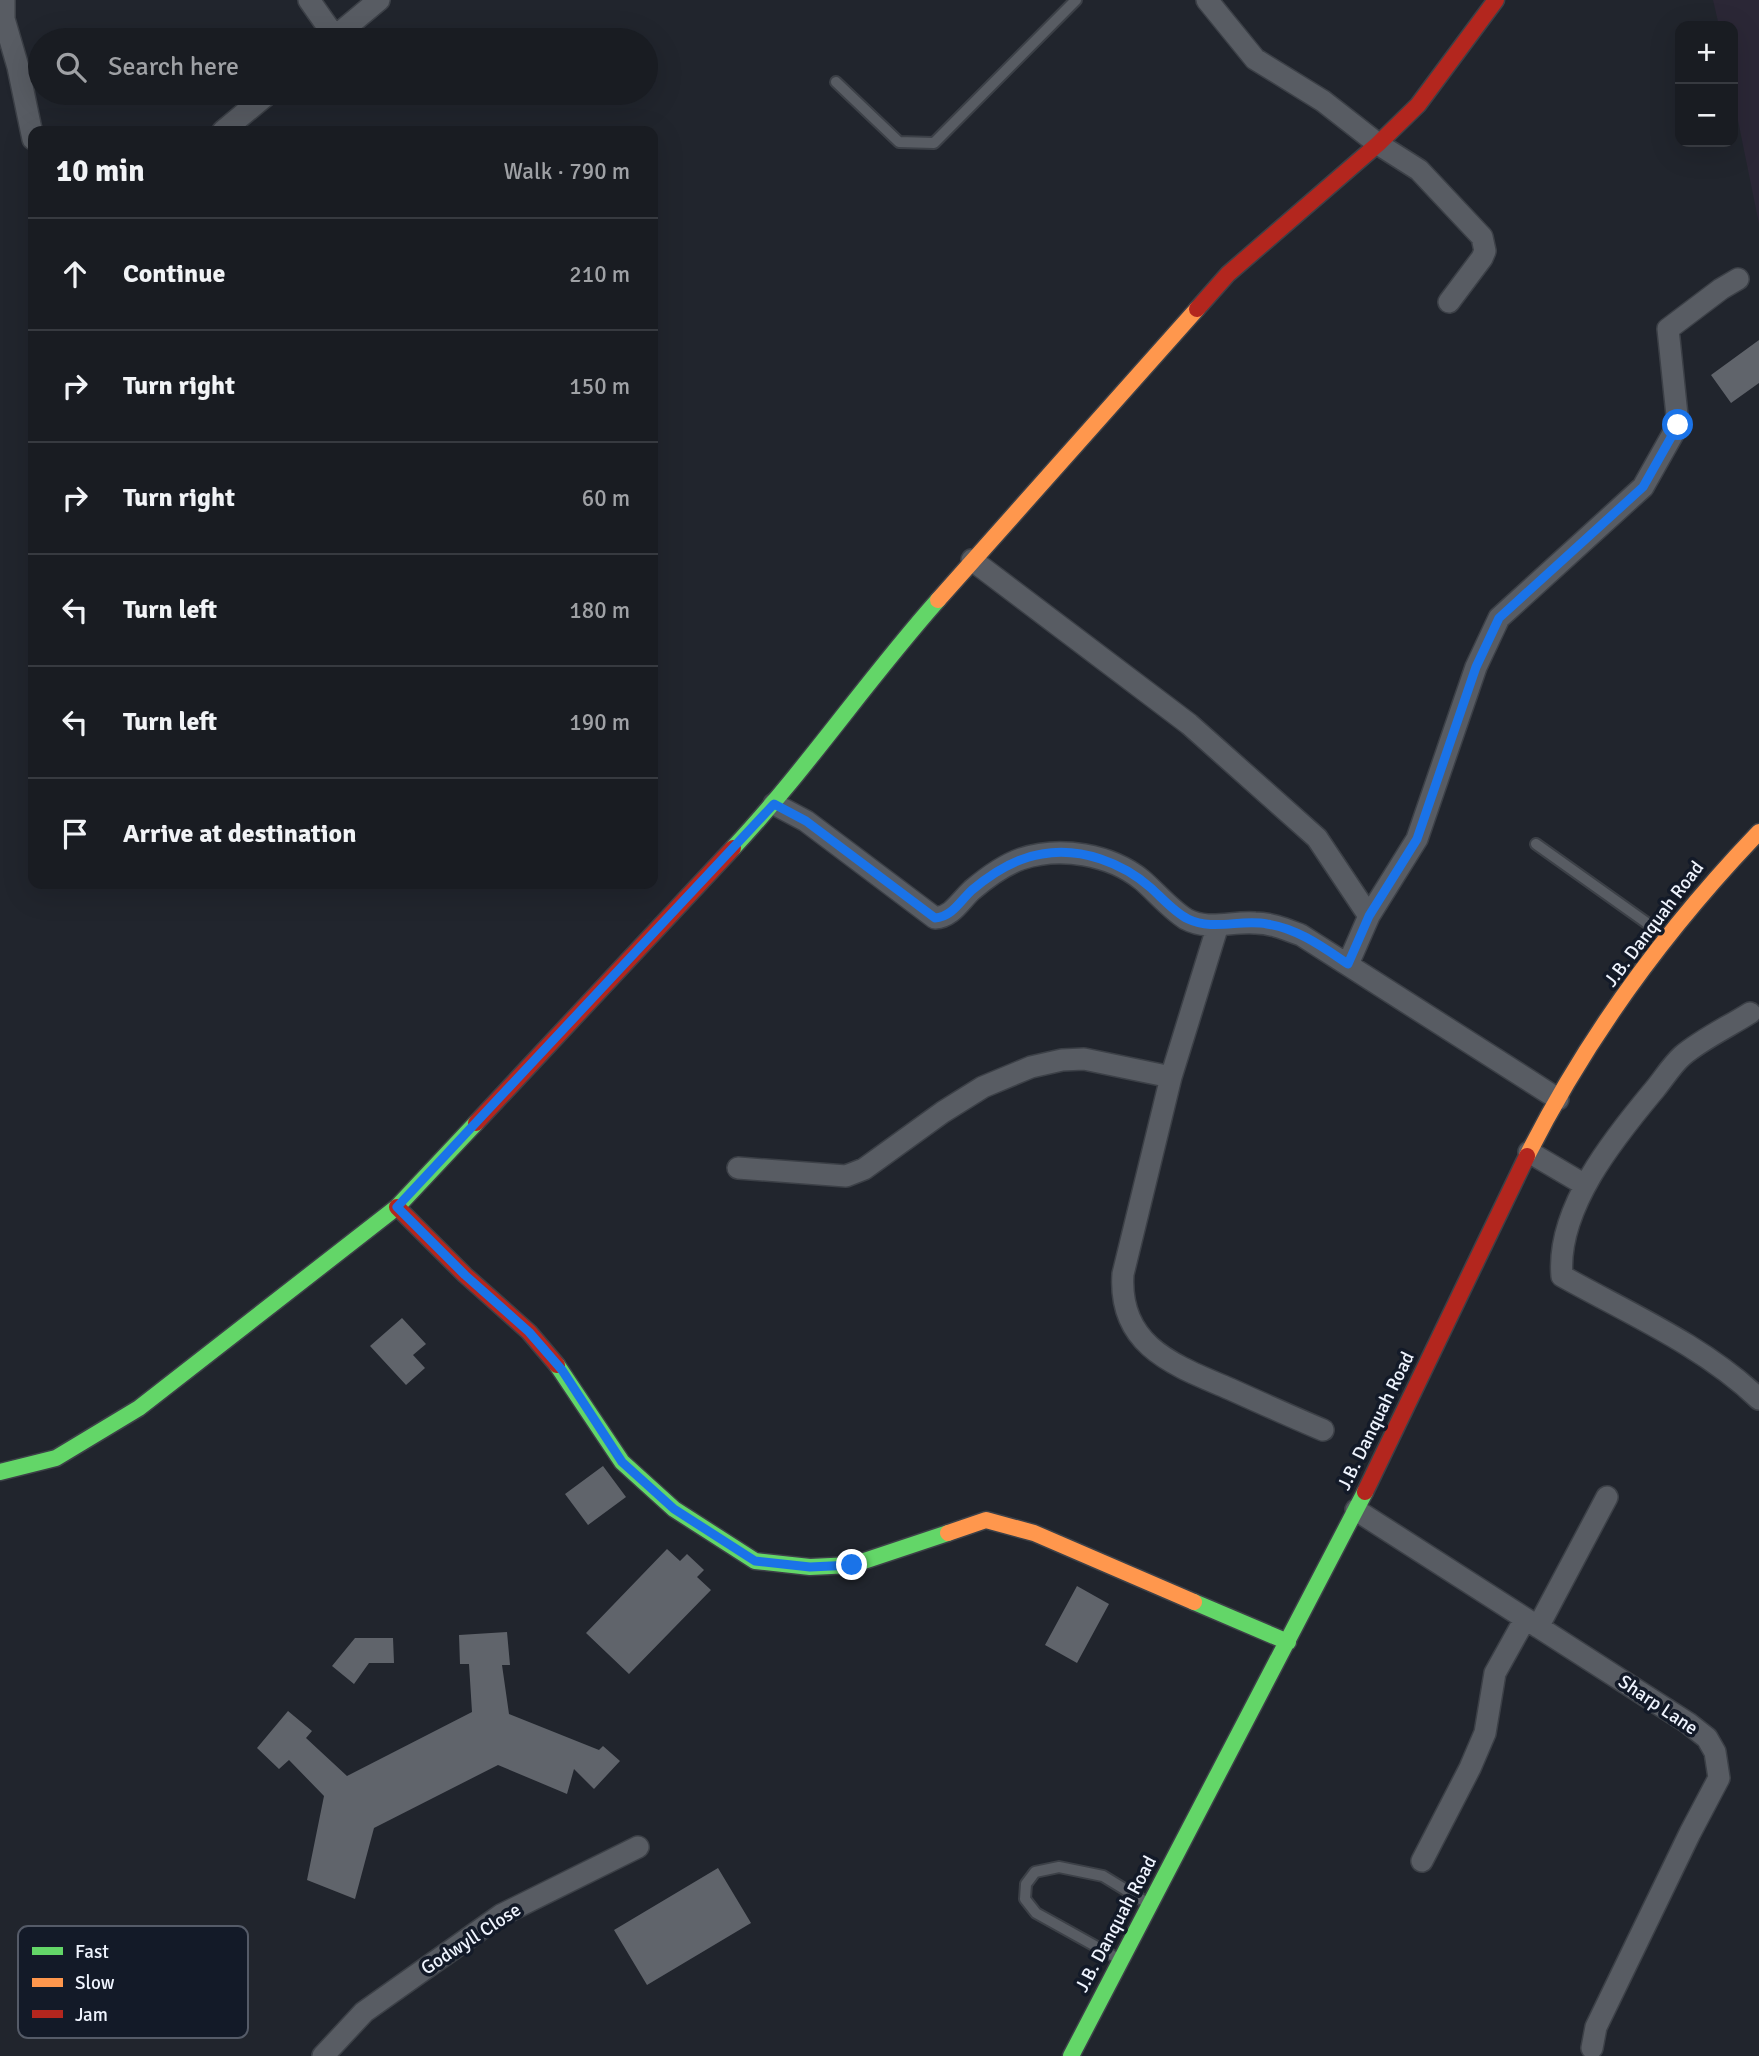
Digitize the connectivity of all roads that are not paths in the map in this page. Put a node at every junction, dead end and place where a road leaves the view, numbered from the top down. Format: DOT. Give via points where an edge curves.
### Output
graph roads {
  1 [pos="4,0"];
  2 [pos="309,0"];
  3 [pos="379,0"];
  4 [pos="1076,0"];
  5 [pos="1207,0"];
  6 [pos="1496,0"];
  7 [pos="327,28"];
  8 [pos="345,28"];
  9 [pos="9,71"];
  10 [pos="836,82"];
  11 [pos="254,105"];
  12 [pos="28,126"];
  13 [pos="229,126"];
  14 [pos="1378,144"];
  15 [pos="1738,279"];
  16 [pos="1450,302"];
  17 [pos="972,559"];
  18 [pos="774,804"];
  19 [pos="1759,832"];
  20 [pos="1536,844"];
  21 [pos="1369,916"];
  22 [pos="1218,925"];
  23 [pos="1667,937"];
  24 [pos="1348,964"];
  25 [pos="1750,1013"];
  26 [pos="1171,1077"];
  27 [pos="1558,1099"];
  28 [pos="1530,1152"];
  29 [pos="738,1168"];
  30 [pos="1585,1185"];
  31 [pos="397,1207"];
  32 [pos="1759,1399"];
  33 [pos="1323,1430"];
  34 [pos="0,1472"];
  35 [pos="1607,1497"];
  36 [pos="1356,1510"];
  37 [pos="1532,1623"];
  38 [pos="1288,1642"];
  39 [pos="638,1847"];
  40 [pos="1422,1861"];
  41 [pos="1150,1904"];
  42 [pos="1120,1960"];
  43 [pos="1592,2053"];
  44 [pos="323,2056"];
  45 [pos="1072,2056"];
  1 -- 9 [label="street"];
  2 -- 7 [label="street"];
  3 -- 8 [label="street"];
  4 -- 10 [label="lane" via="934,143 899,142"];
  5 -- 14 [label="street" via="1255,59 1323,101"];
  6 -- 14 [label="main road" via="1418,105"];
  9 -- 12 [label="street"];
  11 -- 13 [label="street"];
  14 -- 16 [label="street" via="1419,170 1482,237 1482,258"];
  14 -- 17 [label="main road" via="1228,274"];
  15 -- 21 [label="street" via="1668,329 1678,425 1643,487 1499,618 1476,667 1417,839"];
  17 -- 18 [label="main road"];
  17 -- 21 [label="street" via="1189,724 1317,838"];
  18 -- 22 [label="street" via="806,821 935,918 949,914 971,891 1019,860 1065,852 1122,867 1186,919"];
  18 -- 31 [label="main road"];
  19 -- 23 [label="main road, J.B. Danquah Road"];
  20 -- 23 [label="lane"];
  21 -- 24 [label="street"];
  22 -- 24 [label="street" via="1269,924 1301,935"];
  22 -- 26 [label="street"];
  23 -- 27 [label="main road, J.B. Danquah Road"];
  24 -- 27 [label="street"];
  25 -- 30 [label="street" via="1682,1056 1633,1115"];
  26 -- 29 [label="street" via="1084,1059 1062,1060 983,1087 864,1170 831,1176"];
  26 -- 33 [label="street" via="1123,1274 1127,1315 1139,1334 1170,1363"];
  27 -- 28 [label="main road, J.B. Danquah Road"];
  28 -- 30 [label="street"];
  28 -- 36 [label="main road, J.B. Danquah Road"];
  30 -- 32 [label="street" via="1568,1227 1560,1262 1562,1276 1724,1369"];
  31 -- 34 [label="main road" via="138,1408 56,1458"];
  31 -- 38 [label="main road" via="529,1332 562,1370 622,1462 674,1509 755,1561 810,1567 852,1565 986,1520 1034,1533"];
  35 -- 37 [label="street"];
  36 -- 37 [label="street, Sharp Lane"];
  36 -- 38 [label="main road, J.B. Danquah Road"];
  37 -- 40 [label="street" via="1495,1674 1485,1733"];
  37 -- 43 [label="street, Sharp Lane" via="1707,1738 1715,1752 1719,1778 1596,2027"];
  38 -- 41 [label="main road, J.B. Danquah Road"];
  39 -- 44 [label="street, Godwyll Close" via="501,1915 364,2012"];
  41 -- 42 [label="main road, J.B. Danquah Road"];
  41 -- 42 [label="lane" via="1102,1876 1059,1867 1035,1872 1026,1884 1024,1899 1036,1913"];
  42 -- 45 [label="main road, J.B. Danquah Road"];
}
